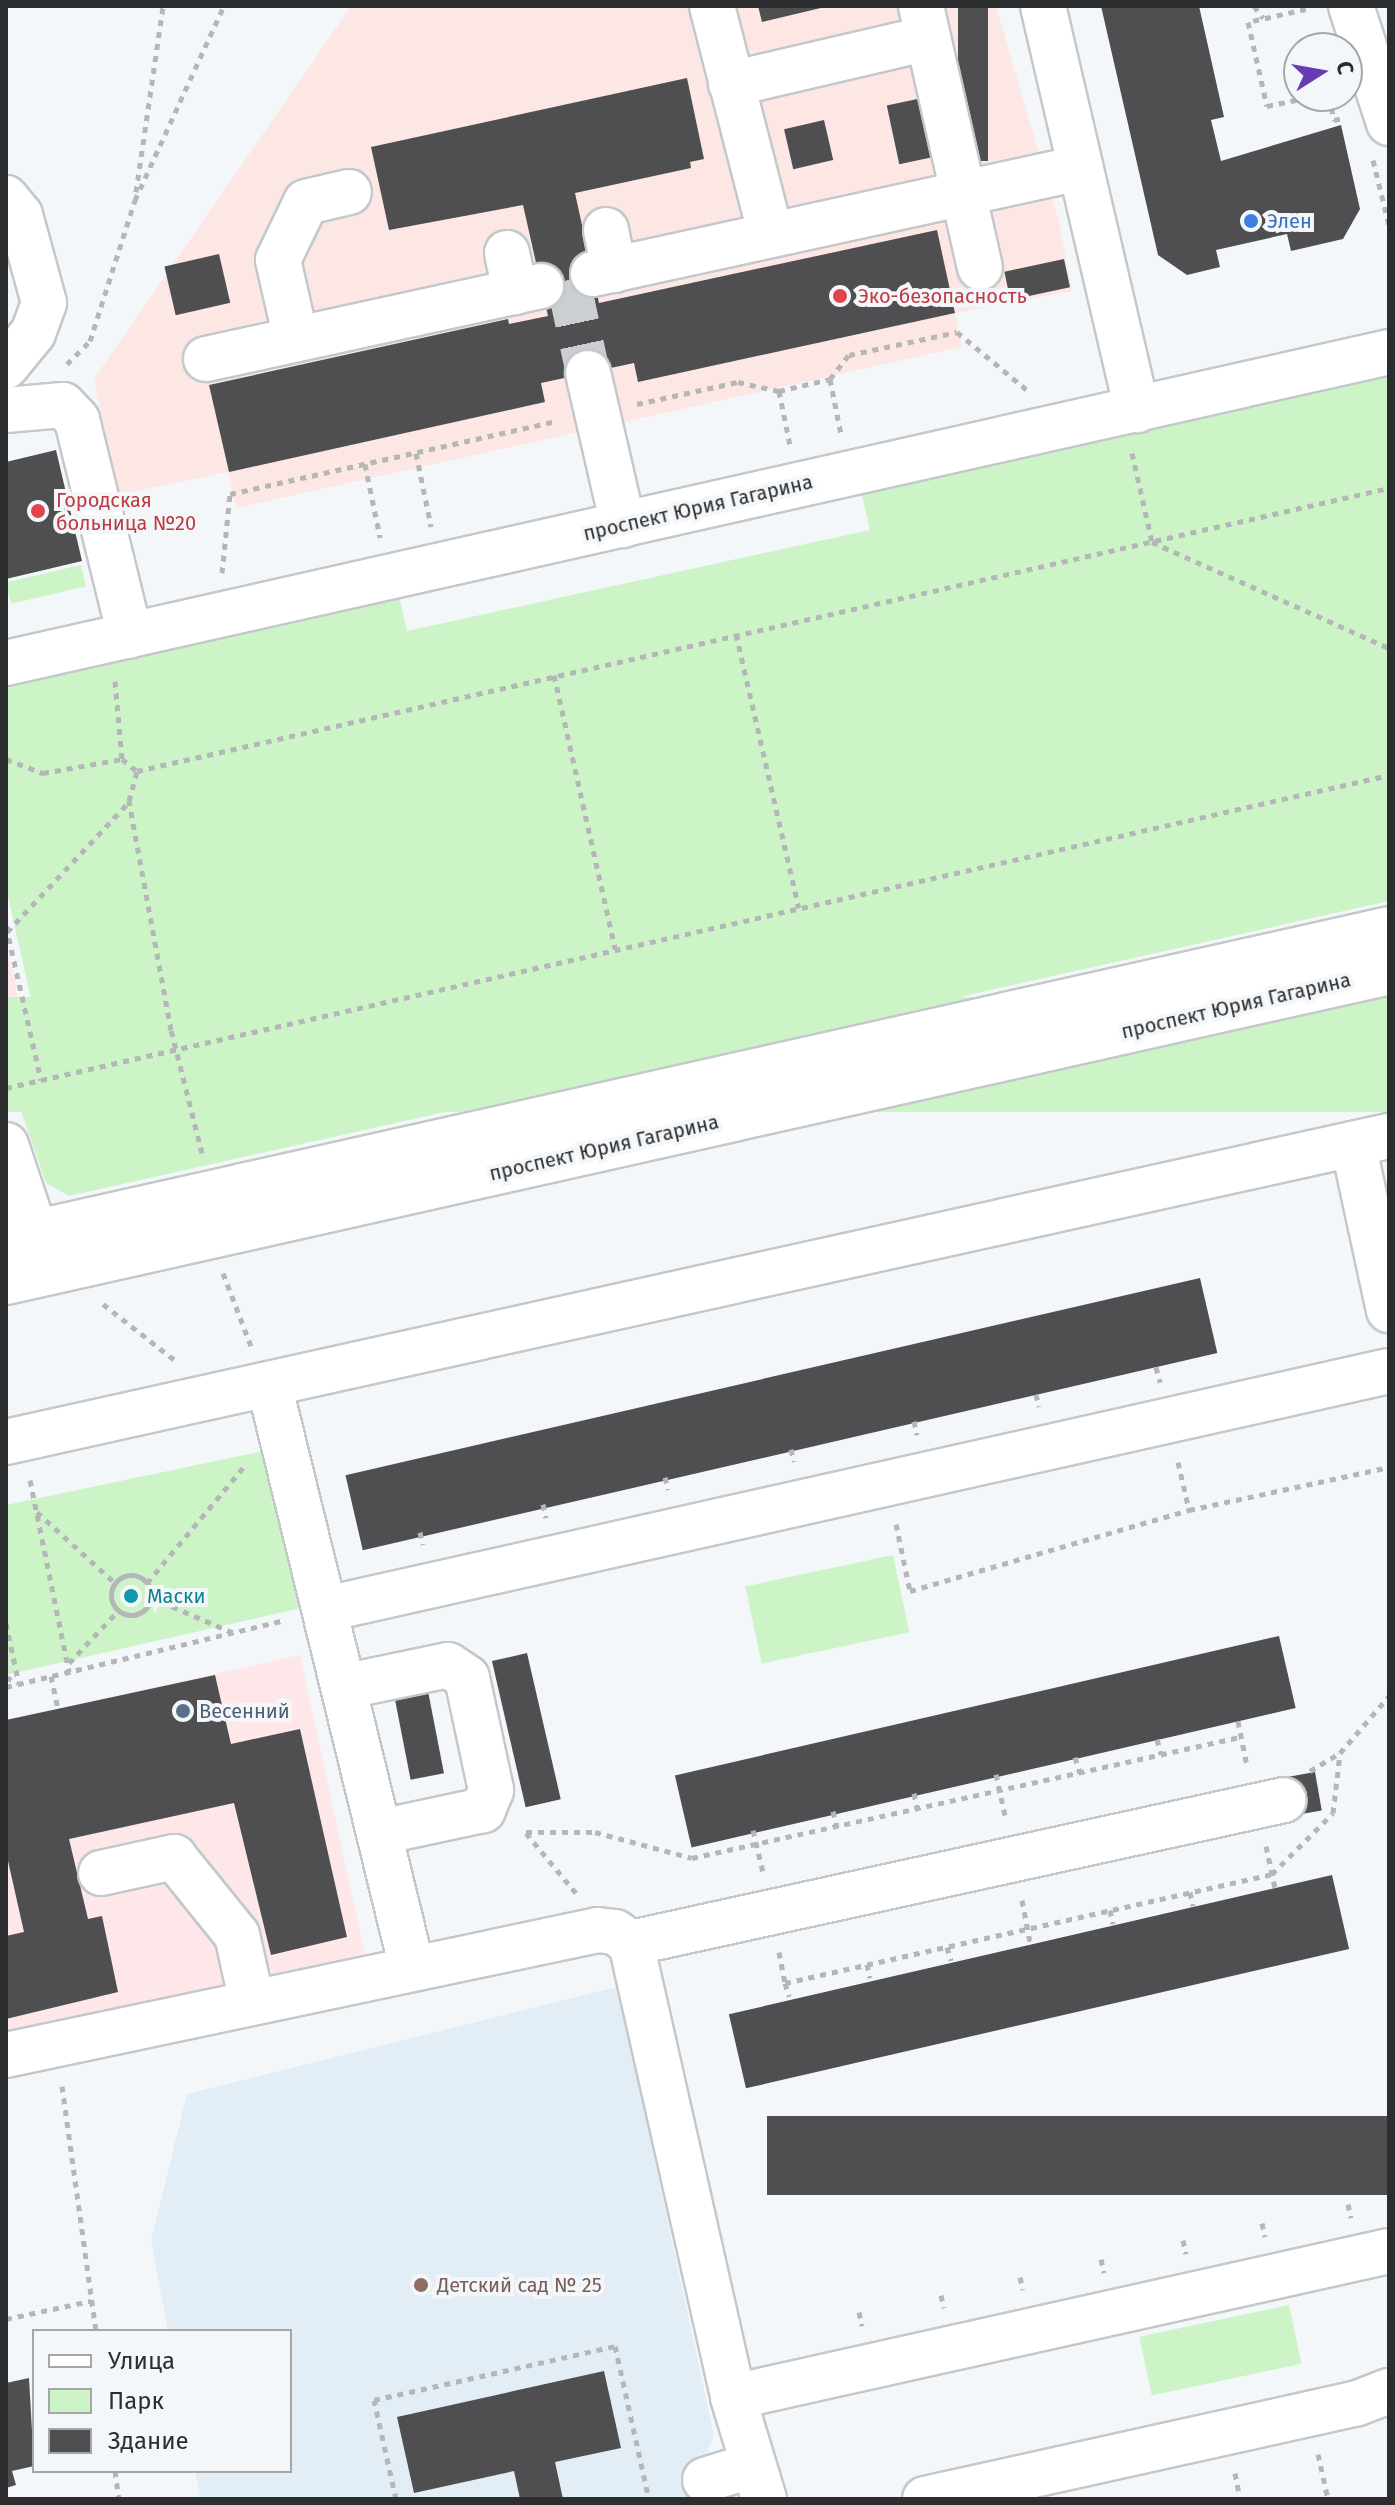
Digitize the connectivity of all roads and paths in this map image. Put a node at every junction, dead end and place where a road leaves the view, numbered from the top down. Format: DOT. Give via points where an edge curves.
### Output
graph roads {
  1 [pos="163,6"];
  2 [pos="224,6"];
  3 [pos="712,6"];
  4 [pos="1043,6"];
  5 [pos="1254,6"];
  6 [pos="1351,6"];
  7 [pos="1306,9"];
  8 [pos="1263,19"];
  9 [pos="923,22"];
  10 [pos="731,84"];
  11 [pos="1386,101"];
  12 [pos="1283,103"];
  13 [pos="1081,168"];
  14 [pos="349,192"];
  15 [pos="962,194"];
  16 [pos="6,198"];
  17 [pos="135,200"];
  18 [pos="771,235"];
  19 [pos="604,258"];
  20 [pos="980,267"];
  21 [pos="521,277"];
  22 [pos="957,332"];
  23 [pos="33,333"];
  24 [pos="296,339"];
  25 [pos="1389,352"];
  26 [pos="206,359"];
  27 [pos="6,366"];
  28 [pos="588,373"];
  29 [pos="52,379"];
  30 [pos="830,379"];
  31 [pos="779,391"];
  32 [pos="1038,399"];
  33 [pos="6,410"];
  34 [pos="1130,411"];
  35 [pos="843,442"];
  36 [pos="416,453"];
  37 [pos="792,454"];
  38 [pos="365,464"];
  39 [pos="1389,488"];
  40 [pos="230,494"];
  41 [pos="623,525"];
  42 [pos="433,534"];
  43 [pos="1152,542"];
  44 [pos="382,545"];
  45 [pos="221,582"];
  46 [pos="736,634"];
  47 [pos="119,638"];
  48 [pos="1389,648"];
  49 [pos="6,663"];
  50 [pos="554,675"];
  51 [pos="6,759"];
  52 [pos="122,759"];
  53 [pos="137,771"];
  54 [pos="1389,775"];
  55 [pos="129,801"];
  56 [pos="799,908"];
  57 [pos="7,929"];
  58 [pos="1389,929"];
  59 [pos="615,949"];
  60 [pos="1389,972"];
  61 [pos="176,1047"];
  62 [pos="41,1080"];
  63 [pos="6,1088"];
  64 [pos="1371,1140"];
  65 [pos="6,1145"];
  66 [pos="41,1252"];
  67 [pos="6,1282"];
  68 [pos="1389,1310"];
  69 [pos="1389,1371"];
  70 [pos="207,1398"];
  71 [pos="274,1404"];
  72 [pos="1169,1420"];
  73 [pos="6,1442"];
  74 [pos="1389,1467"];
  75 [pos="30,1480"];
  76 [pos="888,1483"];
  77 [pos="1189,1510"];
  78 [pos="36,1511"];
  79 [pos="115,1583"];
  80 [pos="147,1583"];
  81 [pos="150,1597"];
  82 [pos="326,1609"];
  83 [pos="119,1610"];
  84 [pos="6,1623"];
  85 [pos="235,1633"];
  86 [pos="68,1664"];
  87 [pos="69,1672"];
  88 [pos="51,1676"];
  89 [pos="6,1677"];
  90 [pos="19,1684"];
  91 [pos="347,1686"];
  92 [pos="6,1687"];
  93 [pos="1389,1696"];
  94 [pos="58,1709"];
  95 [pos="1240,1737"];
  96 [pos="1157,1739"];
  97 [pos="1161,1754"];
  98 [pos="1075,1757"];
  99 [pos="1080,1773"];
  100 [pos="914,1793"];
  101 [pos="1284,1800"];
  102 [pos="917,1809"];
  103 [pos="483,1810"];
  104 [pos="833,1811"];
  105 [pos="837,1827"];
  106 [pos="753,1830"];
  107 [pos="380,1832"];
  108 [pos="526,1832"];
  109 [pos="757,1845"];
  110 [pos="101,1873"];
  111 [pos="1272,1874"];
  112 [pos="1190,1892"];
  113 [pos="1193,1906"];
  114 [pos="1110,1910"];
  115 [pos="771,1913"];
  116 [pos="1113,1924"];
  117 [pos="615,1936"];
  118 [pos="947,1947"];
  119 [pos="951,1960"];
  120 [pos="867,1964"];
  121 [pos="412,1968"];
  122 [pos="870,1978"];
  123 [pos="785,1983"];
  124 [pos="789,1996"];
  125 [pos="252,2002"];
  126 [pos="56,2044"];
  127 [pos="6,2055"];
  128 [pos="1389,2251"];
  129 [pos="91,2301"];
  130 [pos="6,2319"];
  131 [pos="96,2329"];
  132 [pos="1389,2391"];
  133 [pos="733,2397"];
  134 [pos="115,2473"];
  135 [pos="705,2480"];
  136 [pos="757,2482"];
  137 [pos="119,2499"];
  138 [pos="396,2499"];
  139 [pos="649,2499"];
  140 [pos="925,2499"];
  1 -- 17 [label="path"];
  2 -- 17 [label="path"];
  3 -- 10 [label="street"];
  4 -- 13 [label="street"];
  5 -- 8 [label="path"];
  6 -- 11 [label="street"];
  7 -- 8 [label="path"];
  8 -- 12 [label="path" via="1248,22 1267,106"];
  9 -- 10 [label="street"];
  9 -- 15 [label="street"];
  10 -- 18 [label="street"];
  13 -- 15 [label="street"];
  13 -- 34 [label="street"];
  14 -- 24 [label="street" via="306,202 278,260"];
  15 -- 18 [label="street"];
  15 -- 20 [label="street"];
  16 -- 23 [label="street" via="20,215 42,286 44,303"];
  17 -- 29 [label="path" via="90,341"];
  18 -- 19 [label="street"];
  21 -- 24 [label="street"];
  22 -- 32 [label="path"];
  23 -- 27 [label="street"];
  23 -- 29 [label="street"];
  24 -- 26 [label="street"];
  25 -- 34 [label="street, проспект Юрия Гагарина"];
  28 -- 41 [label="street"];
  30 -- 35 [label="path"];
  31 -- 37 [label="path"];
  33 -- 47 [label="street" via="63,405 77,420"];
  34 -- 41 [label="street, проспект Юрия Гагарина"];
  34 -- 43 [label="path"];
  36 -- 42 [label="path"];
  38 -- 44 [label="path"];
  39 -- 43 [label="path"];
  40 -- 45 [label="path"];
  41 -- 47 [label="street, проспект Юрия Гагарина"];
  43 -- 46 [label="path"];
  43 -- 48 [label="path"];
  46 -- 50 [label="path"];
  46 -- 56 [label="path"];
  47 -- 49 [label="street, проспект Юрия Гагарина"];
  47 -- 52 [label="path"];
  50 -- 53 [label="path"];
  50 -- 59 [label="path"];
  51 -- 52 [label="path" via="43,773"];
  52 -- 53 [label="path"];
  53 -- 55 [label="path"];
  54 -- 56 [label="path"];
  55 -- 57 [label="path"];
  55 -- 61 [label="path"];
  56 -- 59 [label="path"];
  57 -- 62 [label="path"];
  58 -- 66 [label="street, проспект Юрия Гагарина"];
  59 -- 61 [label="path"];
  60 -- 66 [label="street, проспект Юрия Гагарина"];
  61 -- 62 [label="path"];
  62 -- 63 [label="path"];
  64 -- 68 [label="street"];
  64 -- 71 [label="street"];
  65 -- 66 [label="street"];
  66 -- 67 [label="street, проспект Юрия Гагарина"];
  66 -- 70 [label="path" via="173,1357"];
  69 -- 72 [label="street"];
  70 -- 71 [label="street"];
  70 -- 73 [label="street"];
  71 -- 80 [label="path"];
  71 -- 82 [label="street"];
  72 -- 76 [label="street"];
  72 -- 77 [label="path"];
  74 -- 77 [label="path"];
  75 -- 78 [label="path"];
  76 -- 77 [label="path" via="910,1591"];
  76 -- 82 [label="street"];
  78 -- 79 [label="path"];
  78 -- 86 [label="path"];
  79 -- 80 [label="path" via="131,1575"];
  79 -- 83 [label="path" via="111,1597"];
  80 -- 81 [label="path"];
  81 -- 83 [label="path" via="135,1614"];
  81 -- 85 [label="path"];
  82 -- 85 [label="path"];
  82 -- 91 [label="street"];
  83 -- 86 [label="path"];
  84 -- 90 [label="path"];
  85 -- 87 [label="path"];
  86 -- 87 [label="path"];
  87 -- 88 [label="path"];
  88 -- 90 [label="path"];
  88 -- 94 [label="path"];
  89 -- 90 [label="path"];
  90 -- 92 [label="path"];
  91 -- 103 [label="street" via="448,1665 467,1678 491,1790"];
  91 -- 107 [label="street"];
  93 -- 101 [label="path" via="1340,1753 1316,1770 1286,1775"];
  95 -- 97 [label="path"];
  96 -- 97 [label="path"];
  97 -- 99 [label="path"];
  98 -- 99 [label="path"];
  99 -- 102 [label="path"];
  100 -- 102 [label="path"];
  101 -- 115 [label="street"];
  102 -- 105 [label="path"];
  103 -- 107 [label="street"];
  103 -- 108 [label="path"];
  104 -- 105 [label="path"];
  105 -- 109 [label="path"];
  106 -- 109 [label="path"];
  107 -- 121 [label="street"];
  108 -- 109 [label="path" via="595,1832 692,1858"];
  108 -- 117 [label="path"];
  109 -- 115 [label="path"];
  110 -- 125 [label="street" via="174,1857 237,1935"];
  111 -- 112 [label="path"];
  112 -- 113 [label="path"];
  112 -- 114 [label="path"];
  114 -- 116 [label="path"];
  114 -- 118 [label="path"];
  115 -- 117 [label="street"];
  115 -- 123 [label="path"];
  117 -- 121 [label="street"];
  117 -- 133 [label="street"];
  118 -- 119 [label="path"];
  118 -- 120 [label="path"];
  120 -- 122 [label="path"];
  120 -- 123 [label="path"];
  121 -- 125 [label="street"];
  123 -- 124 [label="path"];
  125 -- 126 [label="street"];
  126 -- 127 [label="street"];
  126 -- 129 [label="path"];
  128 -- 133 [label="street"];
  129 -- 130 [label="path"];
  129 -- 131 [label="path"];
  132 -- 140 [label="street" via="1364,2402"];
  133 -- 136 [label="street"];
  134 -- 137 [label="path"];
  135 -- 136 [label="street"];
  138 -- 139 [label="path" via="374,2400 615,2346"];
}
